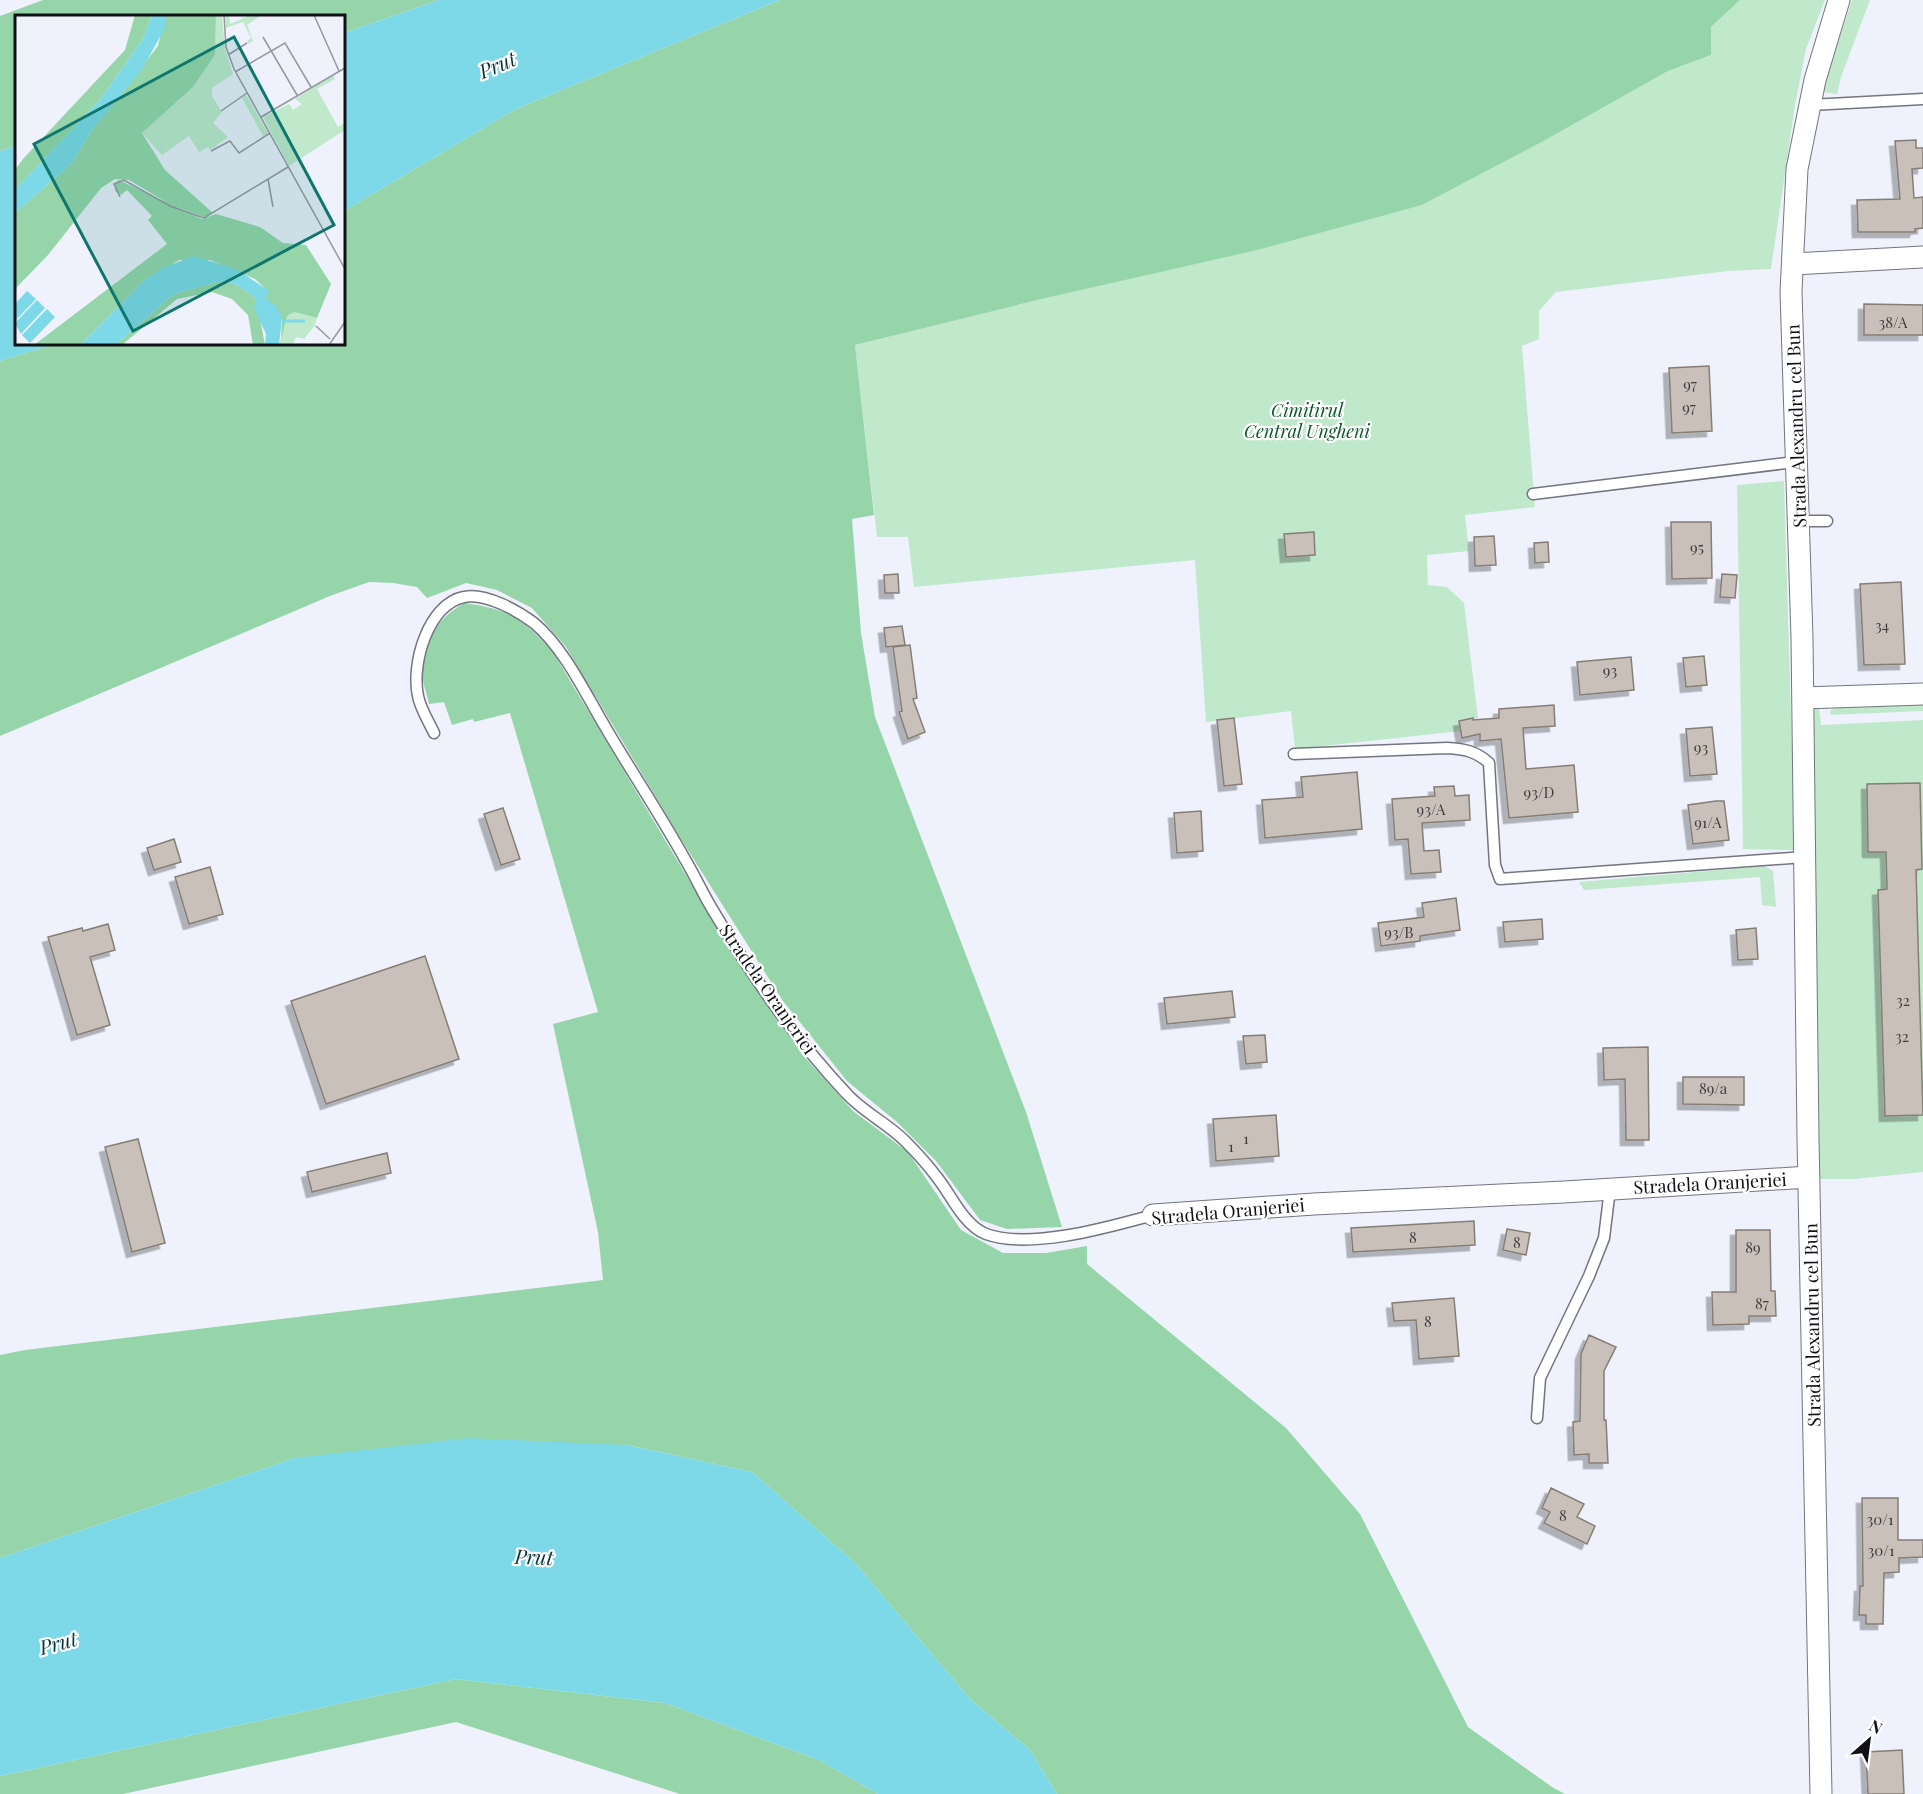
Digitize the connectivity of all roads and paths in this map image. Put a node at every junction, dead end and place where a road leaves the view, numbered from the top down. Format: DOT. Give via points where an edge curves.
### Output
graph roads {
  1 [pos="1839,0"];
  2 [pos="1923,99"];
  3 [pos="1810,105"];
  4 [pos="1923,257"];
  5 [pos="1792,264"];
  6 [pos="1795,462"];
  7 [pos="1533,494"];
  8 [pos="1799,521"];
  9 [pos="1827,521"];
  10 [pos="1923,693"];
  11 [pos="1803,698"];
  12 [pos="434,734"];
  13 [pos="1294,754"];
  14 [pos="1805,857"];
  15 [pos="1809,1177"];
  16 [pos="1610,1189"];
  17 [pos="1153,1215"];
  18 [pos="1538,1418"];
  19 [pos="1821,1794"];
  1 -- 3 [label="street, Strada Alexandru cel Bun"];
  2 -- 3 [label="lane"];
  3 -- 5 [label="street, Strada Alexandru cel Bun" via="1797,169"];
  4 -- 5 [label="street"];
  5 -- 6 [label="street, Strada Alexandru cel Bun"];
  6 -- 7 [label="lane"];
  6 -- 8 [label="street, Strada Alexandru cel Bun"];
  8 -- 9 [label="lane"];
  8 -- 11 [label="street, Strada Alexandru cel Bun"];
  10 -- 11 [label="street"];
  11 -- 14 [label="street, Strada Alexandru cel Bun"];
  12 -- 17 [label="lane, Stradela Oranjeriei" via="418,696 418,662 425,635 439,614 466,596 502,603 536,624 564,657 714,912 779,1011 848,1095 903,1139 969,1221 982,1232 1026,1239 1065,1235"];
  13 -- 14 [label="lane" via="1447,748 1480,755 1489,764 1495,865 1500,879"];
  14 -- 15 [label="street, Strada Alexandru cel Bun"];
  15 -- 16 [label="street, Stradela Oranjeriei"];
  15 -- 19 [label="street, Strada Alexandru cel Bun"];
  16 -- 17 [label="street, Stradela Oranjeriei"];
  16 -- 18 [label="lane, Stradela Oranjeriei" via="1604,1238 1540,1378"];
}
